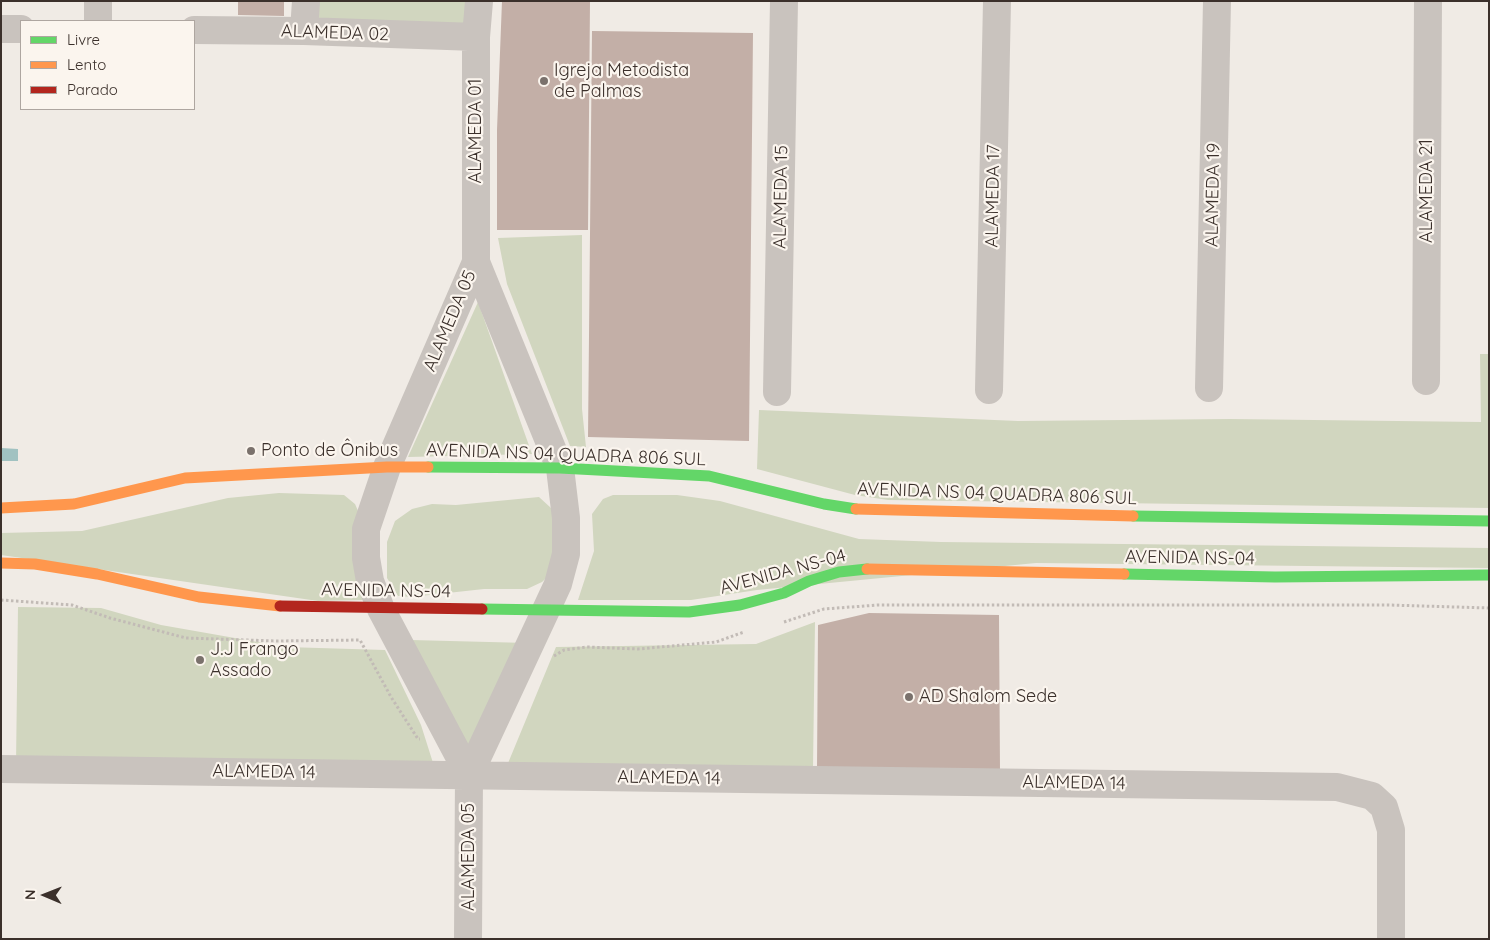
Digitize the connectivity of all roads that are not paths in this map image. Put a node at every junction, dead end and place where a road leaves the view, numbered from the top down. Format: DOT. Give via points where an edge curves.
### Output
graph roads {
  1 [pos="98,1"];
  2 [pos="306,1"];
  3 [pos="479,1"];
  4 [pos="784,1"];
  5 [pos="997,1"];
  6 [pos="1217,1"];
  7 [pos="1428,1"];
  8 [pos="98,20"];
  9 [pos="1,29"];
  10 [pos="20,29"];
  11 [pos="195,30"];
  12 [pos="304,31"];
  13 [pos="476,38"];
  14 [pos="476,262"];
  15 [pos="1426,381"];
  16 [pos="1209,388"];
  17 [pos="989,390"];
  18 [pos="777,392"];
  19 [pos="388,467"];
  20 [pos="560,468"];
  21 [pos="1,508"];
  22 [pos="1489,521"];
  23 [pos="1,563"];
  24 [pos="1489,575"];
  25 [pos="381,609"];
  26 [pos="546,610"];
  27 [pos="1,769"];
  28 [pos="469,775"];
  29 [pos="468,939"];
  30 [pos="1391,939"];
  1 -- 8 [label="street"];
  2 -- 12 [label="street"];
  3 -- 13 [label="street, ALAMEDA 01"];
  4 -- 18 [label="street, ALAMEDA 15"];
  5 -- 17 [label="street, ALAMEDA 17"];
  6 -- 16 [label="street, ALAMEDA 19"];
  7 -- 15 [label="street, ALAMEDA 21"];
  9 -- 10 [label="street"];
  11 -- 12 [label="street, ALAMEDA 02"];
  12 -- 13 [label="street, ALAMEDA 02"];
  13 -- 14 [label="street, ALAMEDA 01"];
  14 -- 19 [label="street, ALAMEDA 05"];
  14 -- 20 [label="street, ALAMEDA 05"];
  19 -- 20 [label="street, AVENIDA NS 04 QUADRA 806 SUL"];
  19 -- 21 [label="street, AVENIDA NS 04 QUADRA 806 SUL" via="185,478 74,504"];
  19 -- 25 [label="street, ALAMEDA 05" via="366,529 370,581"];
  20 -- 22 [label="street, AVENIDA NS 04 QUADRA 806 SUL" via="710,476 824,504 868,511"];
  20 -- 26 [label="street, ALAMEDA 05" via="566,518 566,554 558,584"];
  23 -- 25 [label="street, AVENIDA NS-04" via="35,564 199,597 271,606"];
  24 -- 26 [label="street, AVENIDA NS-04" via="1275,577 872,569 839,572 784,593 740,605 689,612"];
  25 -- 26 [label="street, AVENIDA NS-04"];
  25 -- 28 [label="street, ALAMEDA 05"];
  26 -- 28 [label="street, ALAMEDA 05"];
  27 -- 28 [label="street, ALAMEDA 14"];
  28 -- 29 [label="street, ALAMEDA 05"];
  28 -- 30 [label="street, ALAMEDA 14" via="1337,787 1372,796 1384,807 1391,830"];
}
